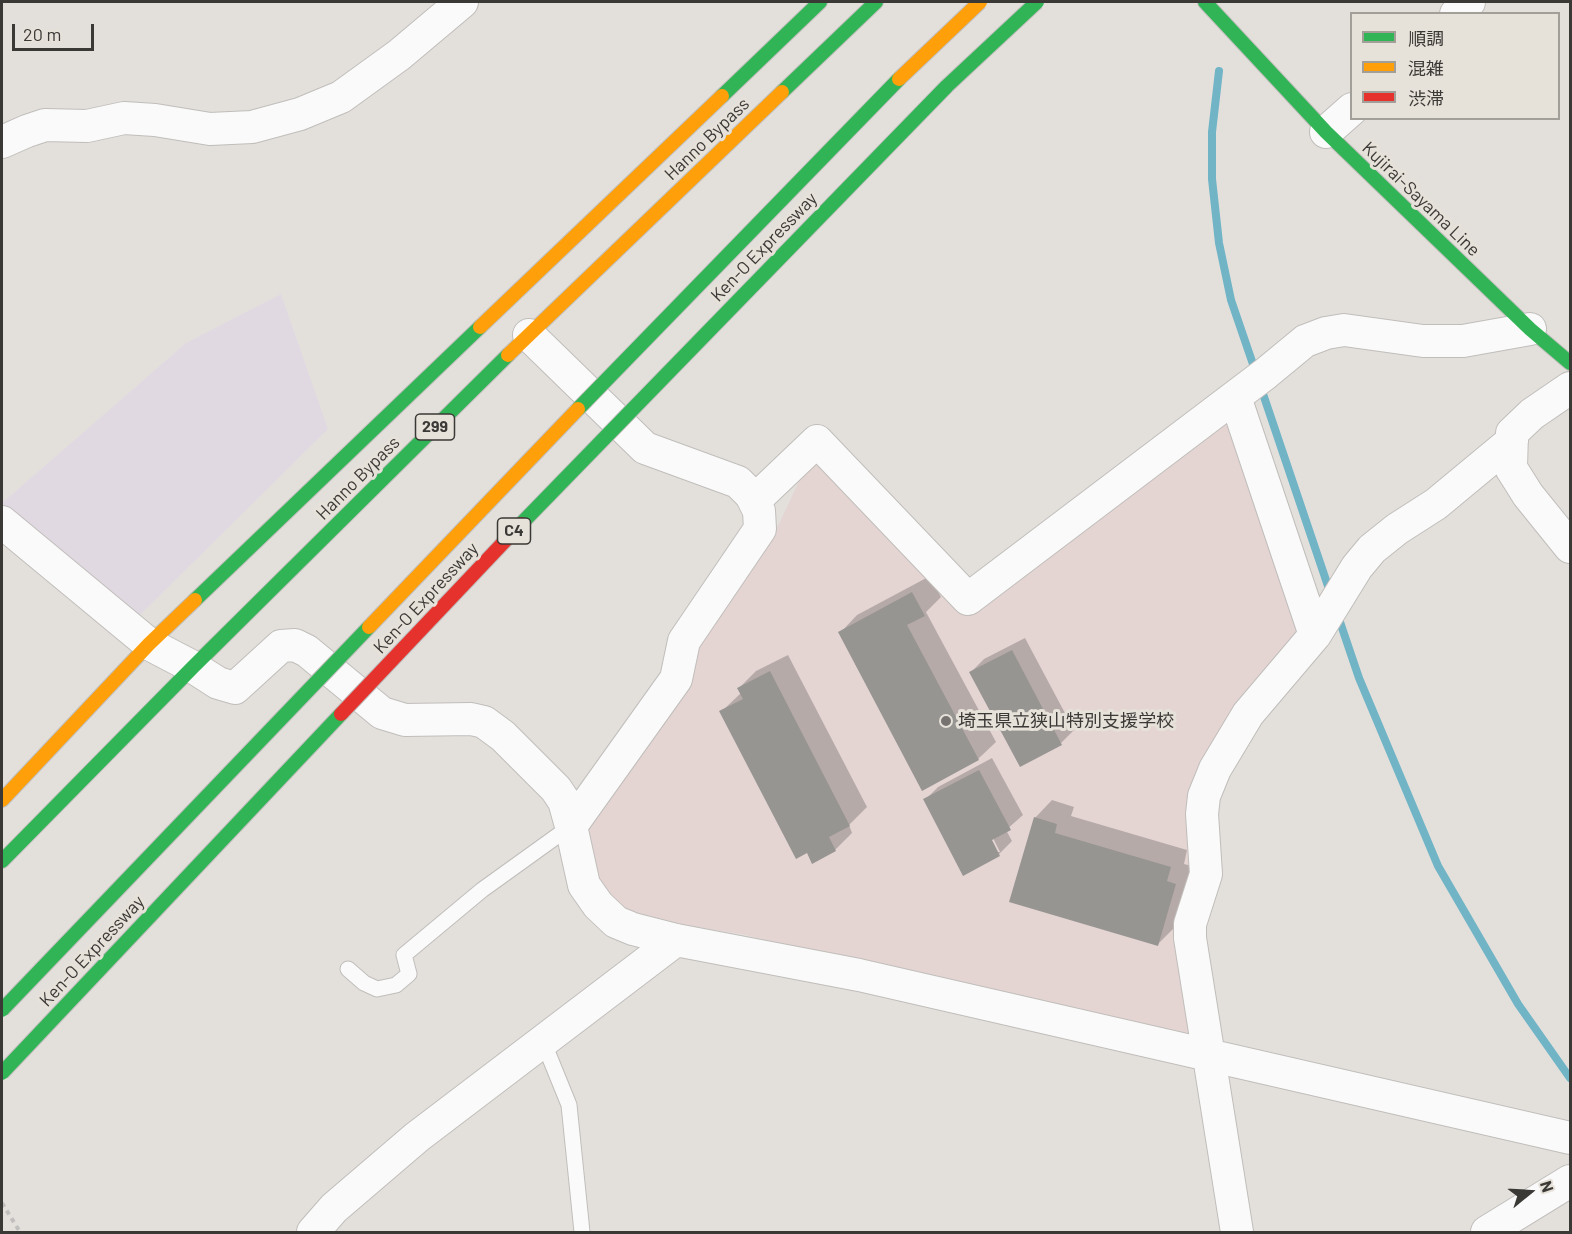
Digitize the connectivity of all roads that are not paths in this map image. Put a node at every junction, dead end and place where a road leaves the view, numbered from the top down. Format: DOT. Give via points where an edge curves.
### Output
graph roads {
  1 [pos="462,2"];
  2 [pos="820,2"];
  3 [pos="876,2"];
  4 [pos="980,2"];
  5 [pos="1037,2"];
  6 [pos="1204,2"];
  7 [pos="1350,111"];
  8 [pos="1326,132"];
  9 [pos="2,142"];
  10 [pos="1530,329"];
  11 [pos="529,335"];
  12 [pos="1570,363"];
  13 [pos="1251,384"];
  14 [pos="1570,388"];
  15 [pos="1512,441"];
  16 [pos="754,501"];
  17 [pos="2,522"];
  18 [pos="1570,547"];
  19 [pos="1315,635"];
  20 [pos="149,644"];
  21 [pos="193,667"];
  22 [pos="2,801"];
  23 [pos="571,826"];
  24 [pos="2,861"];
  25 [pos="676,940"];
  26 [pos="348,969"];
  27 [pos="2,1010"];
  28 [pos="543,1041"];
  29 [pos="1209,1055"];
  30 [pos="2,1073"];
  31 [pos="1570,1138"];
  32 [pos="1570,1181"];
  33 [pos="313,1233"];
  34 [pos="582,1233"];
  35 [pos="1237,1233"];
  36 [pos="1487,1233"];
  1 -- 9 [label="street" via="341,97 300,114 252,127 210,129 124,118 87,126 45,125"];
  2 -- 20 [label="main road, Hanno Bypass / 299"];
  3 -- 11 [label="main road, Hanno Bypass / 299"];
  4 -- 27 [label="main road, Ken-O Expressway / C4, bridge" via="887,90"];
  5 -- 30 [label="main road, Ken-O Expressway / C4, bridge" via="947,86 586,456"];
  6 -- 8 [label="main road, Kujirai-Sayama Line"];
  7 -- 8 [label="street"];
  8 -- 10 [label="main road, Kujirai-Sayama Line"];
  10 -- 12 [label="main road, Kujirai-Sayama Line"];
  10 -- 13 [label="street" via="1463,341 1423,341 1344,330 1326,333 1305,341"];
  11 -- 16 [label="street" via="645,448 738,482"];
  11 -- 21 [label="main road, Hanno Bypass / 299"];
  13 -- 16 [label="street" via="968,599 817,441"];
  13 -- 19 [label="street"];
  14 -- 15 [label="street" via="1532,414 1512,433"];
  15 -- 18 [label="street" via="1511,468"];
  15 -- 19 [label="street" via="1436,504 1371,549"];
  16 -- 23 [label="street" via="760,529 684,641 676,679"];
  17 -- 20 [label="street"];
  19 -- 29 [label="street" via="1248,714 1215,769 1204,796 1206,874 1192,916 1190,938"];
  20 -- 21 [label="street"];
  20 -- 22 [label="main road, Hanno Bypass / 299"];
  21 -- 23 [label="street" via="218,683 235,688 281,646 295,645 382,713 405,720 484,722 556,789"];
  21 -- 24 [label="main road, Hanno Bypass / 299"];
  23 -- 25 [label="street" via="584,885 598,905 616,922"];
  23 -- 26 [label="lane" via="482,890 404,955 409,974 396,985 377,989"];
  25 -- 28 [label="street"];
  25 -- 29 [label="street" via="859,975"];
  28 -- 33 [label="street" via="417,1137 334,1208"];
  28 -- 34 [label="lane" via="569,1105"];
  29 -- 31 [label="street"];
  29 -- 35 [label="street"];
  32 -- 36 [label="street"];
}
